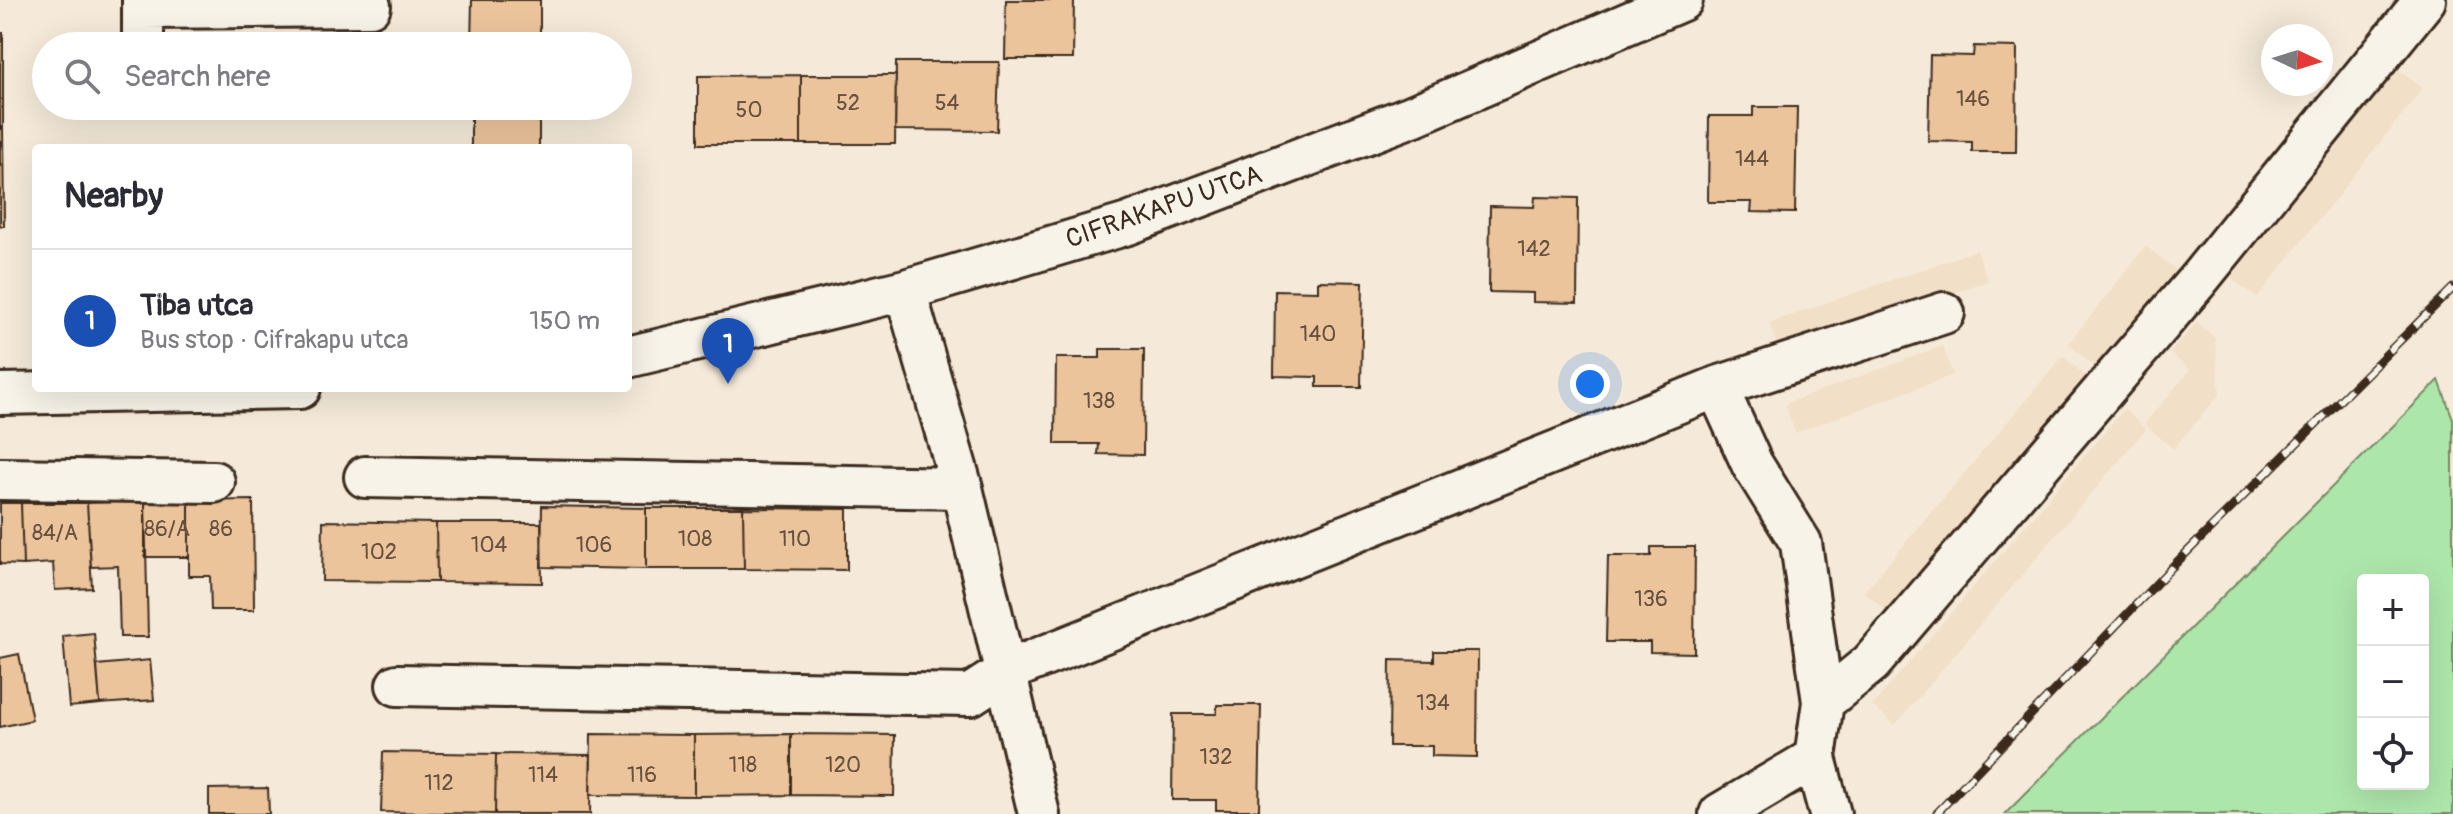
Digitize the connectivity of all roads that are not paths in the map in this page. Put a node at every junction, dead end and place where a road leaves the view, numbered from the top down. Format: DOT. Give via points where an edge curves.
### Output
graph roads {
  1 [pos="1682,0"];
  2 [pos="2425,0"];
  3 [pos="370,6"];
  4 [pos="143,18"];
  5 [pos="905,290"];
  6 [pos="1944,313"];
  7 [pos="632,356"];
  8 [pos="1717,387"];
  9 [pos="100,392"];
  10 [pos="0,394"];
  11 [pos="365,477"];
  12 [pos="0,479"];
  13 [pos="214,482"];
  14 [pos="962,488"];
  15 [pos="1007,671"];
  16 [pos="397,685"];
  17 [pos="1823,702"];
  18 [pos="1815,758"];
  19 [pos="1039,814"];
  20 [pos="1720,814"];
  21 [pos="1830,814"];
  1 -- 5 [label="street, CIFRAKAPU UTCA" via="1412,116 1128,224"];
  2 -- 17 [label="street" via="2198,280 1871,663"];
  3 -- 4 [label="street"];
  5 -- 7 [label="street, CIFRAKAPU UTCA"];
  5 -- 14 [label="street"];
  6 -- 8 [label="street"];
  8 -- 15 [label="street"];
  8 -- 17 [label="street" via="1752,464 1801,543"];
  9 -- 10 [label="street"];
  11 -- 14 [label="street"];
  12 -- 13 [label="street"];
  14 -- 15 [label="street"];
  15 -- 16 [label="street" via="970,695"];
  15 -- 19 [label="street"];
  17 -- 18 [label="street"];
  18 -- 20 [label="street"];
  18 -- 21 [label="street"];
}
